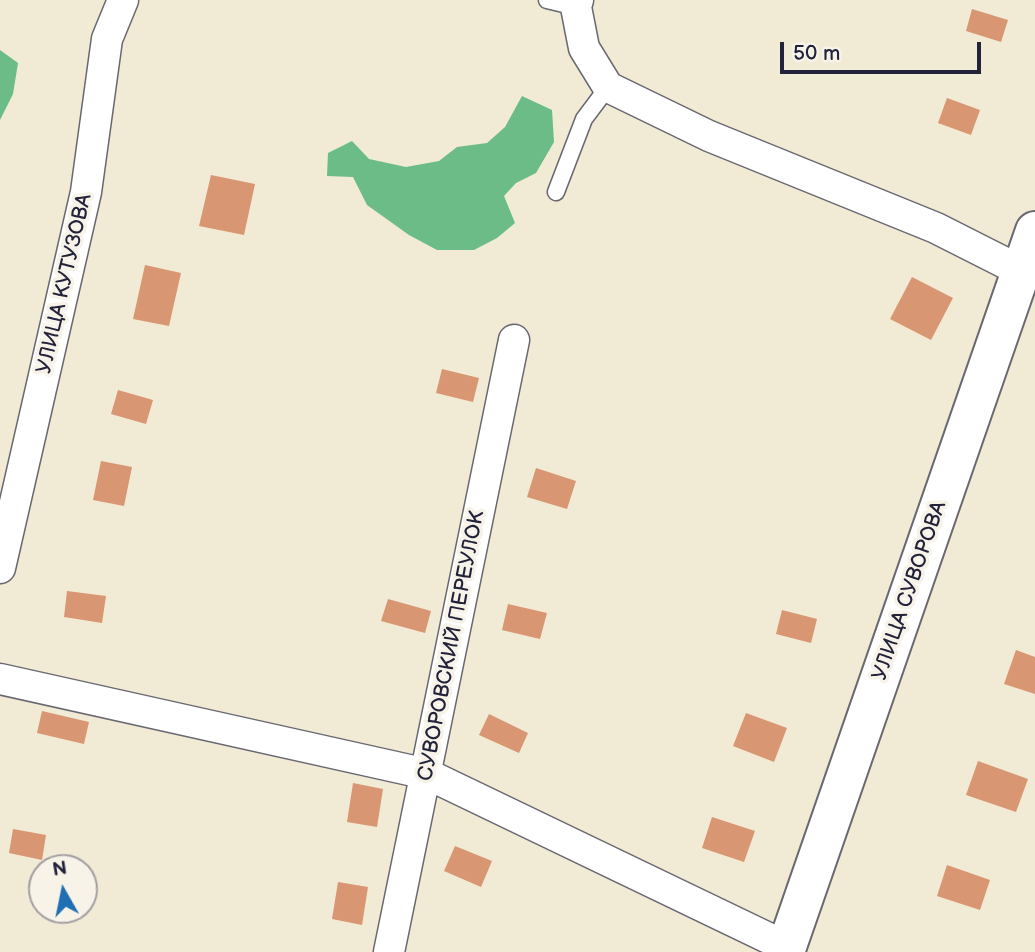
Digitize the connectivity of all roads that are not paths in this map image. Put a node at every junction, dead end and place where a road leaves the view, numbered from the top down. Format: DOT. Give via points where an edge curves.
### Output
graph roads {
  1 [pos="123,0"];
  2 [pos="567,2"];
  3 [pos="608,87"];
  4 [pos="556,192"];
  5 [pos="1035,230"];
  6 [pos="1021,271"];
  7 [pos="514,340"];
  8 [pos="0,568"];
  9 [pos="0,679"];
  10 [pos="427,775"];
  11 [pos="786,949"];
  12 [pos="389,952"];
  1 -- 8 [label="street, УЛИЦА КУТУЗОВА" via="107,39 86,192"];
  2 -- 3 [label="street" via="584,48"];
  3 -- 4 [label="lane" via="584,119"];
  3 -- 6 [label="street" via="709,136 936,228"];
  5 -- 6 [label="street, УЛИЦА СУВОРОВА"];
  6 -- 11 [label="street, УЛИЦА СУВОРОВА"];
  7 -- 10 [label="street, СУВОРОВСКИЙ ПЕРЕУЛОК"];
  9 -- 10 [label="street"];
  10 -- 11 [label="street"];
  10 -- 12 [label="street, СУВОРОВСКИЙ ПЕРЕУЛОК"];
}
